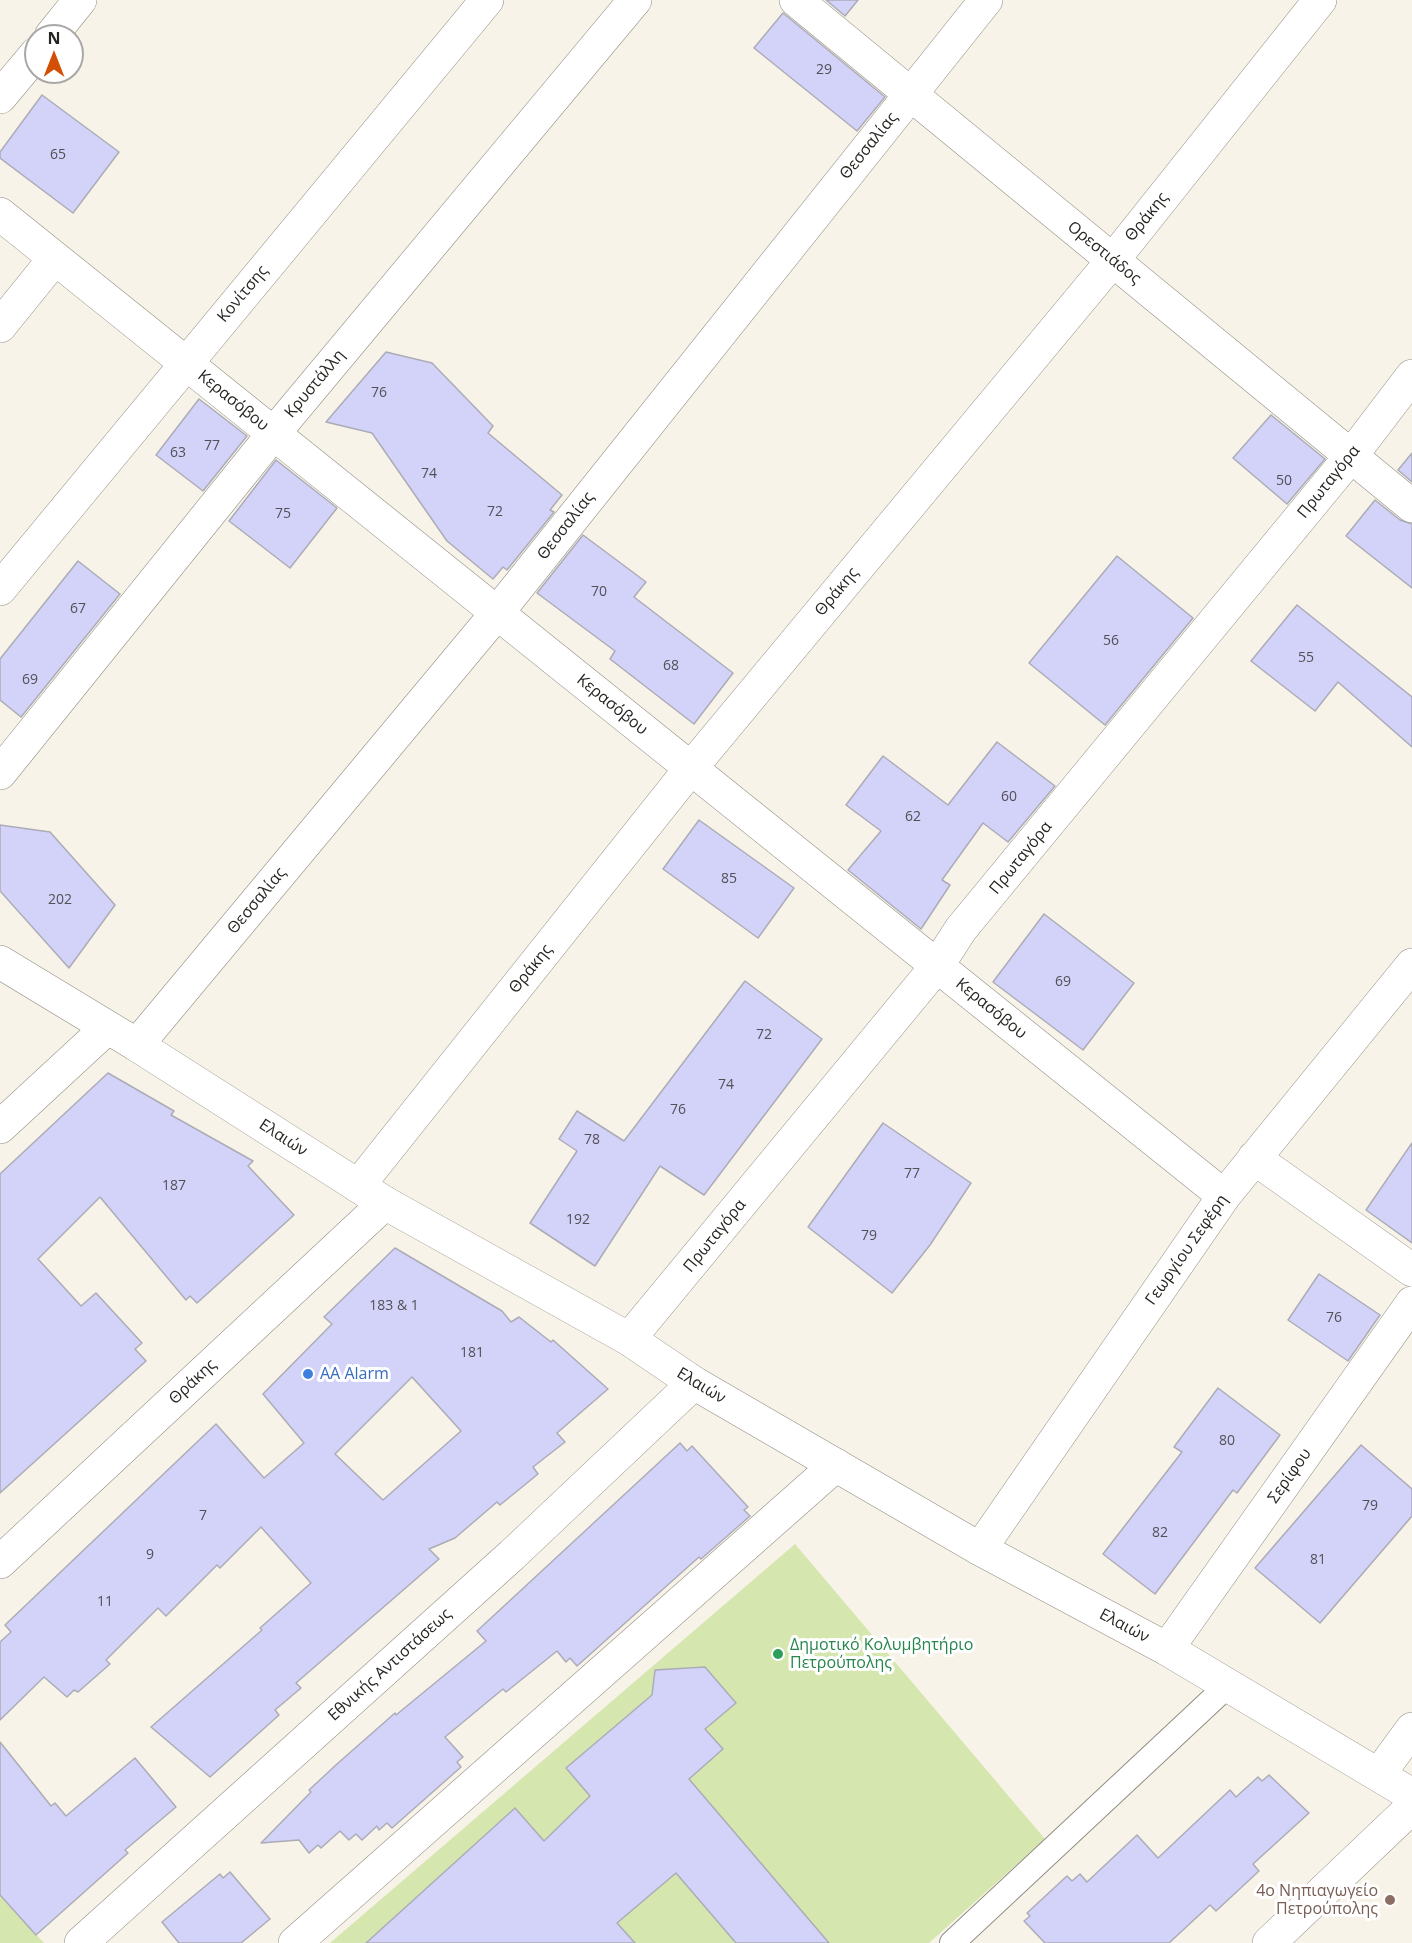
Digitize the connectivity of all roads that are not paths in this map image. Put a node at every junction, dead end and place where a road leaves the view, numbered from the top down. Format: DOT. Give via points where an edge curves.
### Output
graph roads {
  1 [pos="80,0"];
  2 [pos="487,0"];
  3 [pos="635,0"];
  4 [pos="796,0"];
  5 [pos="986,0"];
  6 [pos="1320,0"];
  7 [pos="61,24"];
  8 [pos="24,68"];
  9 [pos="910,94"];
  10 [pos="0,97"];
  11 [pos="0,214"];
  12 [pos="55,258"];
  13 [pos="1113,260"];
  14 [pos="0,326"];
  15 [pos="185,363"];
  16 [pos="1412,376"];
  17 [pos="274,434"];
  18 [pos="1351,456"];
  19 [pos="1412,506"];
  20 [pos="0,589"];
  21 [pos="497,613"];
  22 [pos="691,768"];
  23 [pos="0,773"];
  24 [pos="0,962"];
  25 [pos="1412,965"];
  26 [pos="937,966"];
  27 [pos="107,1028"];
  28 [pos="137,1045"];
  29 [pos="0,1127"];
  30 [pos="1254,1158"];
  31 [pos="372,1195"];
  32 [pos="1224,1196"];
  33 [pos="1412,1270"];
  34 [pos="1412,1303"];
  35 [pos="629,1340"];
  36 [pos="694,1383"];
  37 [pos="836,1465"];
  38 [pos="980,1549"];
  39 [pos="0,1562"];
  40 [pos="1167,1649"];
  41 [pos="1227,1686"];
  42 [pos="1412,1729"];
  43 [pos="1379,1774"];
  44 [pos="1412,1795"];
  45 [pos="1412,1807"];
  46 [pos="81,1943"];
  47 [pos="295,1943"];
  48 [pos="952,1943"];
  49 [pos="1269,1943"];
  1 -- 7 [label="street"];
  2 -- 15 [label="street, Κονίτσης"];
  3 -- 17 [label="street, Κρυστάλλη"];
  4 -- 9 [label="street, Ορεστιάδος"];
  5 -- 9 [label="street, Θεσσαλίας"];
  6 -- 13 [label="street, Θράκης"];
  8 -- 10 [label="street"];
  9 -- 13 [label="street, Ορεστιάδος"];
  9 -- 21 [label="street, Θεσσαλίας"];
  11 -- 12 [label="street, Κερασόβου"];
  12 -- 14 [label="street"];
  12 -- 15 [label="street, Κερασόβου"];
  13 -- 18 [label="street, Ορεστιάδος"];
  13 -- 22 [label="street, Θράκης"];
  15 -- 17 [label="street, Κερασόβου"];
  15 -- 20 [label="street, Κονίτσης"];
  16 -- 18 [label="street, Πρωταγόρα"];
  17 -- 21 [label="street, Κερασόβου"];
  17 -- 23 [label="street, Κρυστάλλη"];
  18 -- 19 [label="street, Ορεστιάδος"];
  18 -- 26 [label="street, Πρωταγόρα" via="961,929"];
  21 -- 22 [label="street, Κερασόβου"];
  21 -- 28 [label="street, Θεσσαλίας"];
  22 -- 26 [label="street, Κερασόβου"];
  22 -- 31 [label="street, Θράκης"];
  24 -- 27 [label="street, Ελαιών"];
  25 -- 30 [label="street, Γεωργίου Σεφέρη"];
  26 -- 32 [label="street, Κερασόβου"];
  26 -- 35 [label="street, Πρωταγόρα"];
  27 -- 28 [label="street, Ελαιών"];
  27 -- 29 [label="street"];
  28 -- 31 [label="street, Ελαιών"];
  30 -- 32 [label="street, Γεωργίου Σεφέρη"];
  30 -- 33 [label="street"];
  31 -- 35 [label="street, Ελαιών"];
  31 -- 39 [label="street, Θράκης"];
  32 -- 38 [label="street, Γεωργίου Σεφέρη"];
  34 -- 40 [label="street, Σερίφου"];
  35 -- 36 [label="street, Ελαιών"];
  36 -- 37 [label="street, Ελαιών"];
  36 -- 46 [label="street, Εθνικής Αντιστάσεως" via="512,1555"];
  37 -- 38 [label="street, Ελαιών"];
  37 -- 47 [label="street"];
  38 -- 40 [label="street, Ελαιών"];
  40 -- 41 [label="street, Ελαιών"];
  41 -- 43 [label="street, Ελαιών"];
  41 -- 48 [label="lane"];
  42 -- 43 [label="street"];
  43 -- 44 [label="street, Ελαιών"];
  45 -- 49 [label="street"];
}
